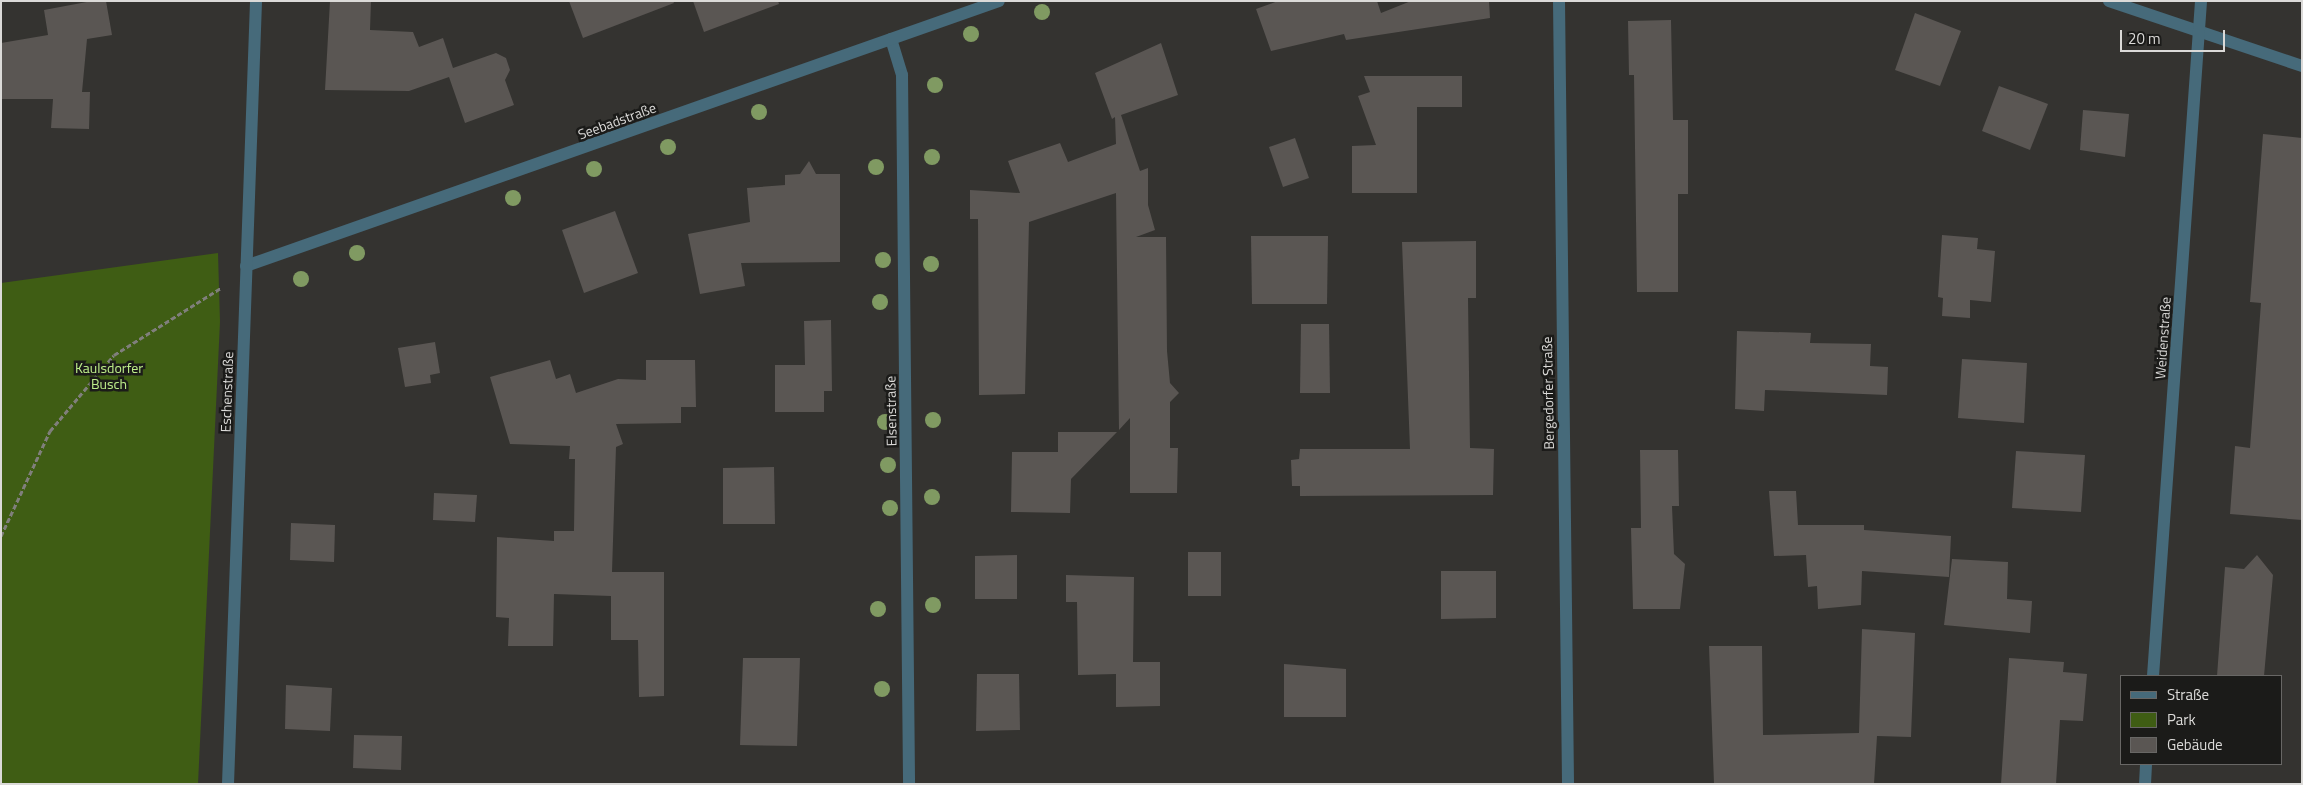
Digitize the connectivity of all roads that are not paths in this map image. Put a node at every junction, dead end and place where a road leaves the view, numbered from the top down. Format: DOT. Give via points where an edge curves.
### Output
graph roads {
  1 [pos="256,1"];
  2 [pos="999,1"];
  3 [pos="1559,1"];
  4 [pos="2109,1"];
  5 [pos="2201,1"];
  6 [pos="2200,34"];
  7 [pos="891,40"];
  8 [pos="2302,66"];
  9 [pos="246,266"];
  10 [pos="2153,675"];
  11 [pos="2146,765"];
  12 [pos="228,784"];
  13 [pos="909,784"];
  14 [pos="1568,784"];
  15 [pos="2145,784"];
  1 -- 9 [label="street, Eschenstraße"];
  2 -- 7 [label="street, Seebadstraße"];
  3 -- 14 [label="street, Bergedorfer Straße"];
  4 -- 6 [label="street"];
  5 -- 6 [label="street, Weidenstraße"];
  6 -- 8 [label="street"];
  6 -- 10 [label="street, Weidenstraße"];
  7 -- 9 [label="street, Seebadstraße"];
  7 -- 13 [label="street, Elsenstraße" via="902,75"];
  9 -- 12 [label="street, Eschenstraße"];
  11 -- 15 [label="street"];
}
